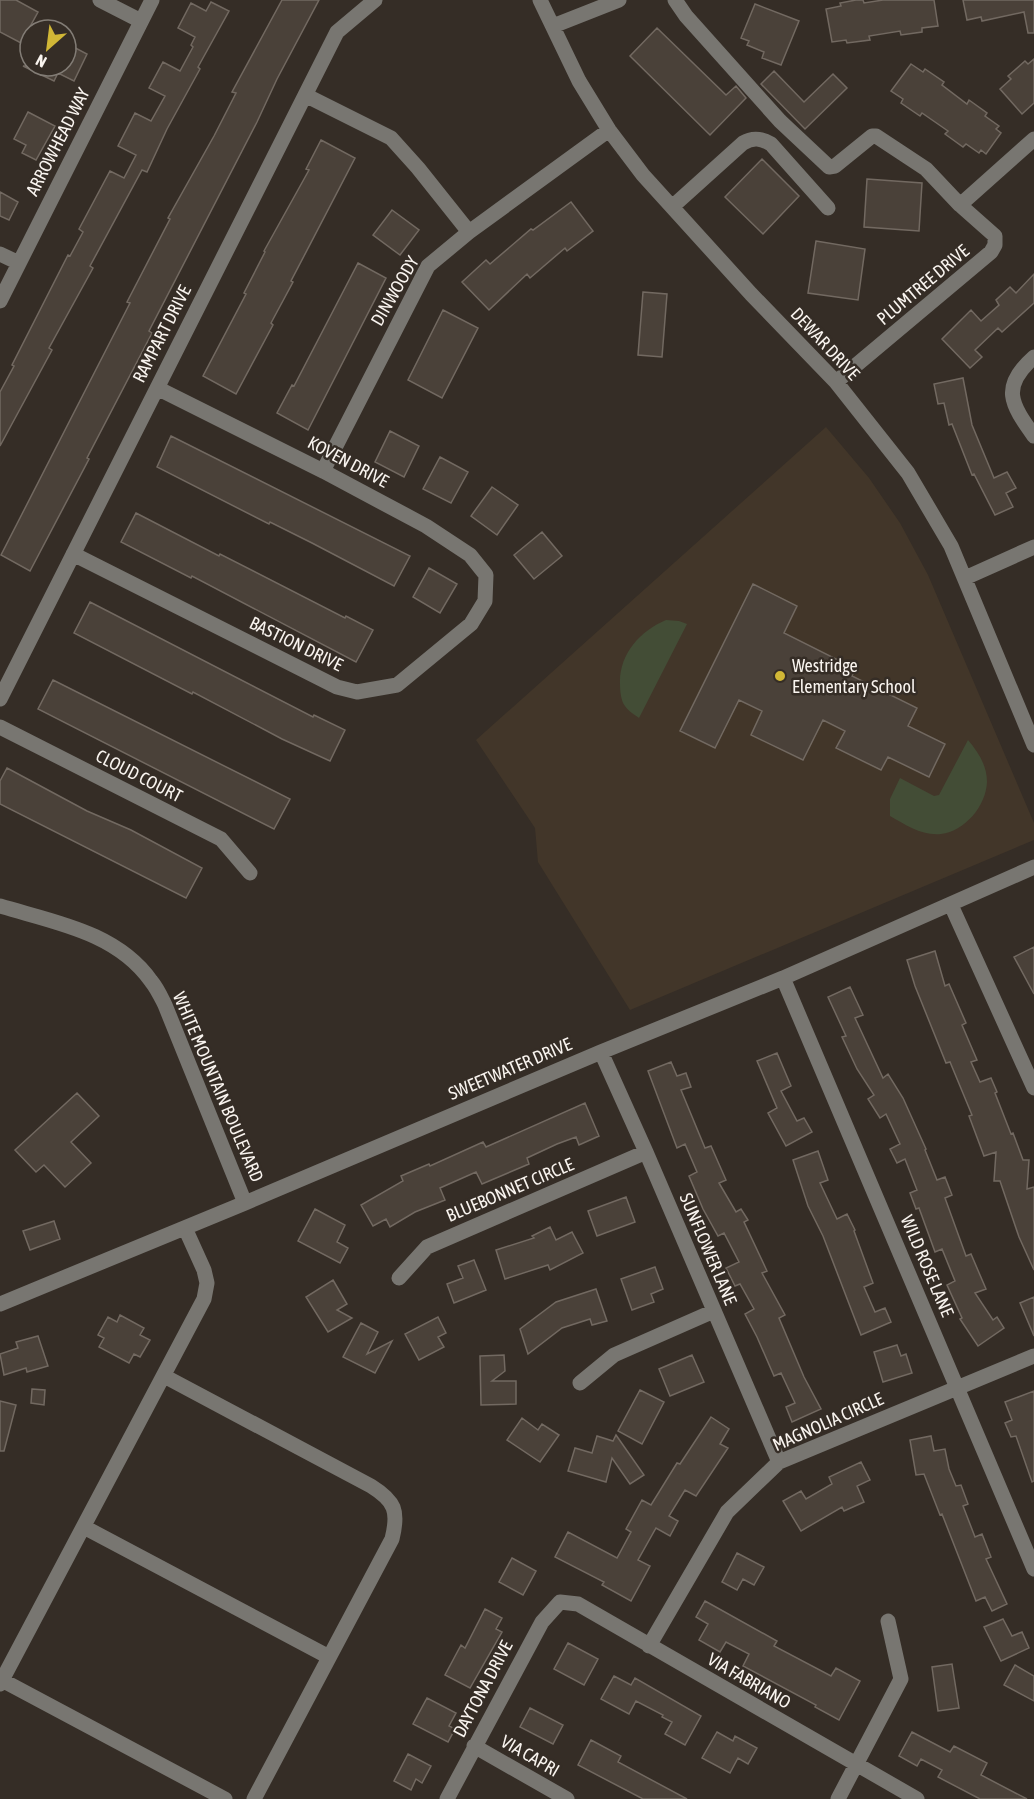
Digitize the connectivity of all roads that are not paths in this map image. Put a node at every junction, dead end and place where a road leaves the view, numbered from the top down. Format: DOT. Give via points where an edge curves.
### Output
graph roads {
  1 [pos="100,0"];
  2 [pos="152,0"];
  3 [pos="375,0"];
  4 [pos="540,0"];
  5 [pos="619,0"];
  6 [pos="675,0"];
  7 [pos="141,21"];
  8 [pos="553,26"];
  9 [pos="305,95"];
  10 [pos="609,130"];
  11 [pos="1034,139"];
  12 [pos="960,205"];
  13 [pos="672,207"];
  14 [pos="828,208"];
  15 [pos="469,232"];
  16 [pos="0,254"];
  17 [pos="19,263"];
  18 [pos="0,301"];
  19 [pos="1034,357"];
  20 [pos="836,382"];
  21 [pos="157,388"];
  22 [pos="1034,436"];
  23 [pos="323,471"];
  24 [pos="1034,547"];
  25 [pos="73,554"];
  26 [pos="966,578"];
  27 [pos="485,601"];
  28 [pos="0,699"];
  29 [pos="0,727"];
  30 [pos="1034,745"];
  31 [pos="1034,867"];
  32 [pos="250,873"];
  33 [pos="951,905"];
  34 [pos="0,906"];
  35 [pos="783,978"];
  36 [pos="601,1052"];
  37 [pos="1034,1088"];
  38 [pos="646,1152"];
  39 [pos="245,1203"];
  40 [pos="185,1228"];
  41 [pos="399,1278"];
  42 [pos="0,1304"];
  43 [pos="714,1311"];
  44 [pos="1034,1356"];
  45 [pos="164,1376"];
  46 [pos="580,1383"];
  47 [pos="958,1386"];
  48 [pos="779,1461"];
  49 [pos="84,1527"];
  50 [pos="1034,1569"];
  51 [pos="560,1602"];
  52 [pos="888,1621"];
  53 [pos="650,1646"];
  54 [pos="329,1657"];
  55 [pos="1,1682"];
  56 [pos="474,1746"];
  57 [pos="855,1764"];
  58 [pos="225,1799"];
  59 [pos="254,1799"];
  60 [pos="447,1799"];
  61 [pos="567,1799"];
  62 [pos="838,1799"];
  63 [pos="917,1799"];
  1 -- 7 [label="street"];
  2 -- 7 [label="street, ARROWHEAD WAY"];
  3 -- 9 [label="street, RAMPART DRIVE" via="337,32"];
  4 -- 8 [label="street, DEWAR DRIVE"];
  5 -- 8 [label="street"];
  6 -- 12 [label="street" via="780,121 829,167 836,166 872,136 886,141 926,169"];
  7 -- 17 [label="street, ARROWHEAD WAY"];
  8 -- 10 [label="street, DEWAR DRIVE" via="579,81"];
  9 -- 15 [label="street" via="391,138"];
  9 -- 21 [label="street, RAMPART DRIVE"];
  10 -- 13 [label="street, DEWAR DRIVE"];
  10 -- 15 [label="street, DINWOODY"];
  11 -- 12 [label="street"];
  12 -- 20 [label="street, PLUMTREE DRIVE" via="995,236 991,252"];
  13 -- 14 [label="street" via="743,143 757,138 771,144"];
  13 -- 20 [label="street, DEWAR DRIVE"];
  15 -- 23 [label="street, DINWOODY" via="428,266"];
  16 -- 17 [label="street"];
  17 -- 18 [label="street, ARROWHEAD WAY"];
  19 -- 22 [label="street" via="1012,384 1013,402"];
  20 -- 26 [label="street, DEWAR DRIVE" via="908,473"];
  21 -- 23 [label="street, KOVEN DRIVE"];
  21 -- 25 [label="street, RAMPART DRIVE"];
  23 -- 27 [label="street, KOVEN DRIVE" via="426,526 470,555 486,575"];
  24 -- 26 [label="street"];
  25 -- 27 [label="street, BASTION DRIVE" via="337,687 357,692 397,685 471,624"];
  25 -- 28 [label="street, RAMPART DRIVE"];
  26 -- 30 [label="street, DEWAR DRIVE"];
  29 -- 32 [label="street, CLOUD COURT" via="221,839"];
  31 -- 33 [label="street, SWEETWATER DRIVE"];
  33 -- 35 [label="street, SWEETWATER DRIVE"];
  33 -- 37 [label="street"];
  34 -- 39 [label="street, WHITE MOUNTAIN BOULEVARD" via="94,934 135,962 151,980 165,1005"];
  35 -- 36 [label="street, SWEETWATER DRIVE"];
  35 -- 47 [label="street, WILD ROSE LANE"];
  36 -- 38 [label="street, SUNFLOWER LANE"];
  36 -- 39 [label="street, SWEETWATER DRIVE"];
  38 -- 41 [label="street, BLUEBONNET CIRCLE" via="427,1247"];
  38 -- 43 [label="street, SUNFLOWER LANE"];
  39 -- 40 [label="street, SWEETWATER DRIVE"];
  40 -- 42 [label="street, SWEETWATER DRIVE"];
  40 -- 45 [label="street" via="207,1283 201,1306"];
  43 -- 46 [label="street" via="614,1355"];
  43 -- 48 [label="street, SUNFLOWER LANE"];
  44 -- 47 [label="street, MAGNOLIA CIRCLE"];
  45 -- 49 [label="street"];
  45 -- 54 [label="street" via="371,1486 391,1502 395,1513 392,1539"];
  47 -- 48 [label="street, MAGNOLIA CIRCLE"];
  47 -- 50 [label="street, WILD ROSE LANE"];
  48 -- 53 [label="street, MAGNOLIA CIRCLE" via="728,1512"];
  49 -- 54 [label="street"];
  49 -- 55 [label="street"];
  51 -- 53 [label="street, VIA FABRIANO" via="578,1604"];
  51 -- 56 [label="street, DAYTONA DRIVE" via="542,1622"];
  52 -- 57 [label="street" via="901,1679"];
  53 -- 57 [label="street, VIA FABRIANO"];
  54 -- 59 [label="street"];
  55 -- 58 [label="street"];
  56 -- 60 [label="street, DAYTONA DRIVE"];
  56 -- 61 [label="street, VIA CAPRI"];
  57 -- 62 [label="street"];
  57 -- 63 [label="street, VIA FABRIANO"];
}
